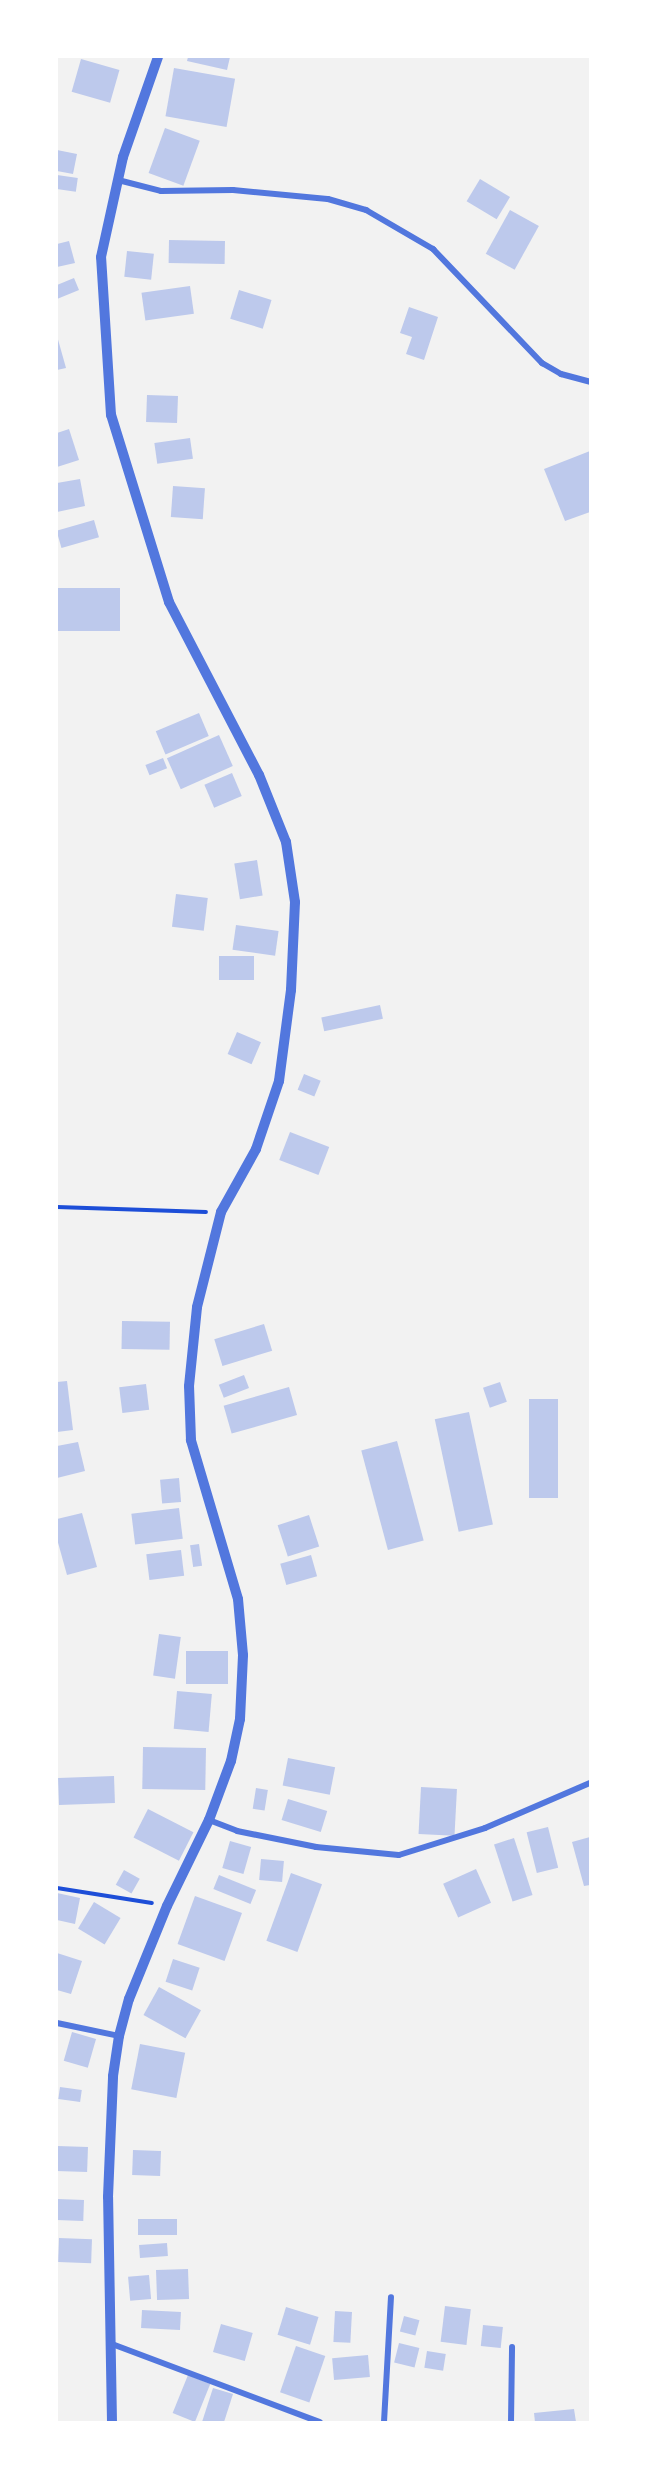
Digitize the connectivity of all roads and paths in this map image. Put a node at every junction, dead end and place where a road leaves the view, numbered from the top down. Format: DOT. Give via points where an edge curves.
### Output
graph roads {
  1 [pos="158,57"];
  2 [pos="118,180"];
  3 [pos="590,382"];
  4 [pos="57,1207"];
  5 [pos="221,1212"];
  6 [pos="590,1782"];
  7 [pos="209,1820"];
  8 [pos="57,1888"];
  9 [pos="167,1906"];
  10 [pos="57,2023"];
  11 [pos="119,2036"];
  12 [pos="391,2297"];
  13 [pos="112,2344"];
  14 [pos="512,2347"];
  15 [pos="112,2422"];
  16 [pos="320,2422"];
  17 [pos="384,2422"];
  18 [pos="511,2422"];
  1 -- 2 [label="street"];
  2 -- 3 [label="street" via="161,190 232,190 328,199 366,210 433,249 542,363 561,374"];
  2 -- 5 [label="street" via="101,257 111,415 170,602 259,775 286,842 295,902 291,990 279,1081 256,1149"];
  4 -- 5 [label="path"];
  5 -- 7 [label="street" via="197,1307 189,1386 191,1440 238,1599 243,1656 240,1719 231,1761"];
  6 -- 7 [label="street" via="485,1828 399,1855 293,1843"];
  7 -- 9 [label="street"];
  8 -- 9 [label="path"];
  9 -- 11 [label="street" via="129,1999"];
  10 -- 11 [label="street"];
  11 -- 13 [label="street" via="112,2076 108,2197"];
  12 -- 17 [label="street"];
  13 -- 15 [label="street"];
  13 -- 16 [label="street"];
  14 -- 18 [label="street"];
}
